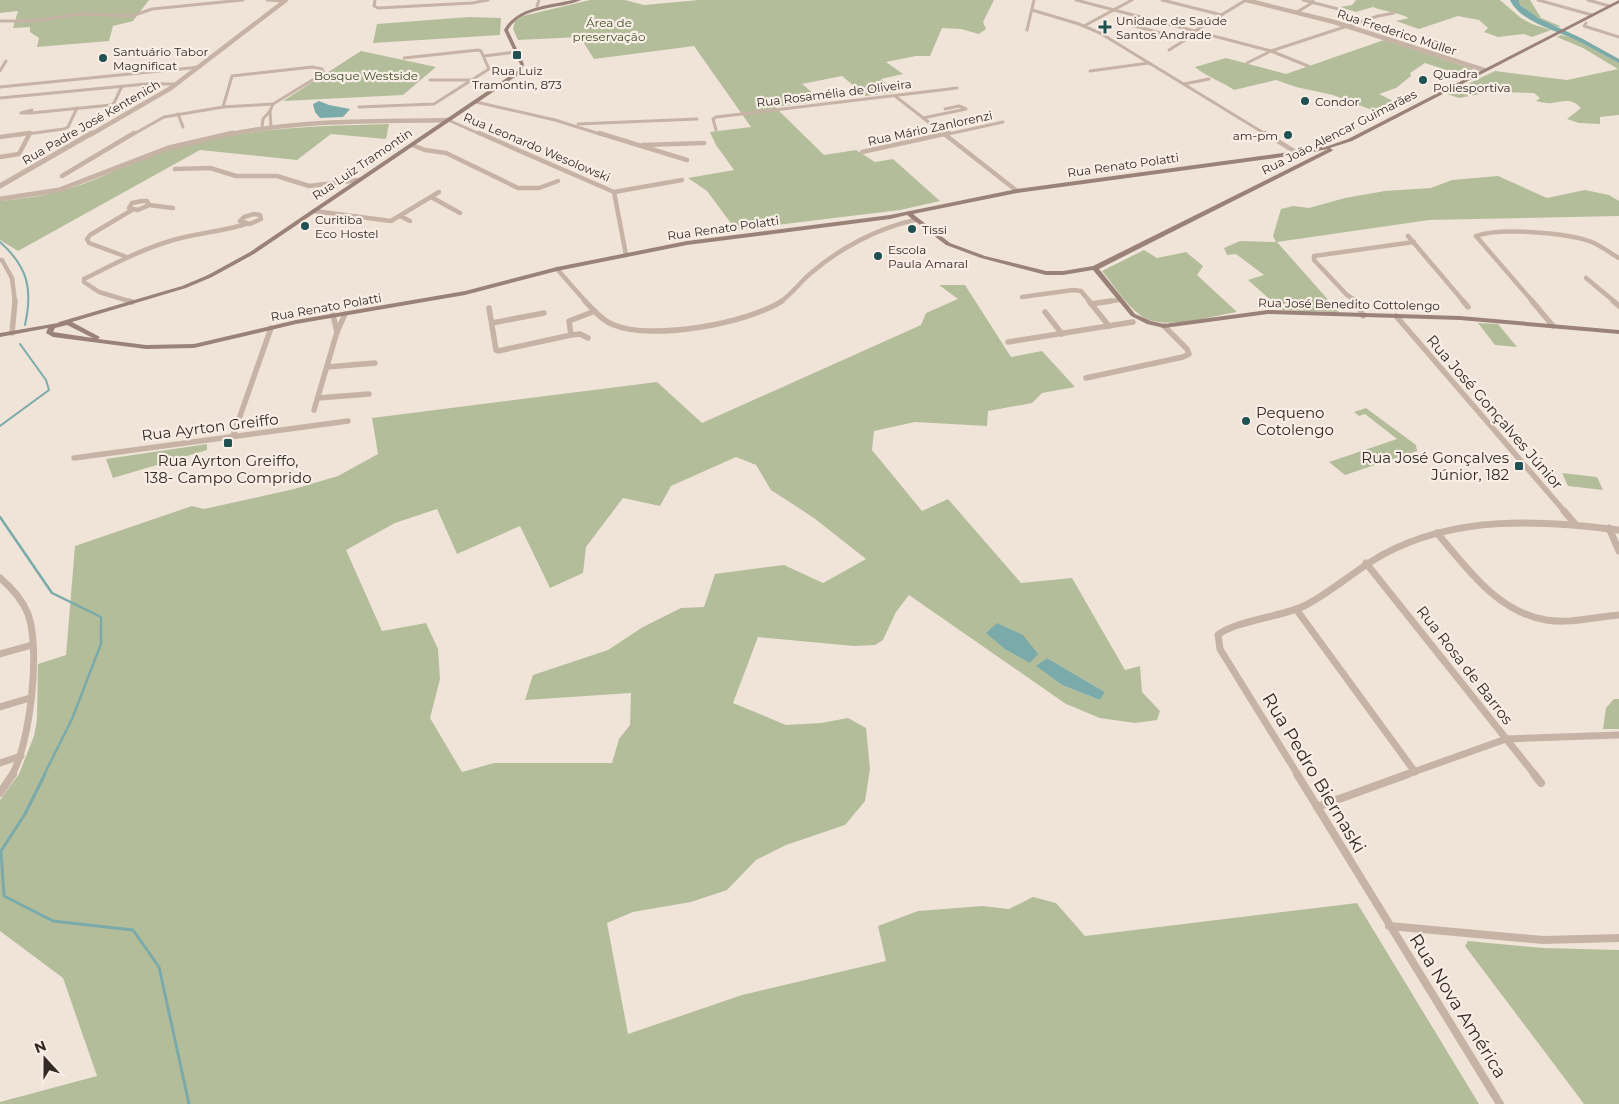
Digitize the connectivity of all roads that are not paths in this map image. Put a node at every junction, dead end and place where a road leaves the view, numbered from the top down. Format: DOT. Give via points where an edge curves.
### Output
graph roads {
  1 [pos="242,0"];
  2 [pos="267,0"];
  3 [pos="375,0"];
  4 [pos="488,0"];
  5 [pos="539,0"];
  6 [pos="575,0"];
  7 [pos="1034,0"];
  8 [pos="1076,0"];
  9 [pos="1132,0"];
  10 [pos="1162,0"];
  11 [pos="1246,0"];
  12 [pos="1302,0"];
  13 [pos="1538,0"];
  14 [pos="1588,0"];
  15 [pos="285,1"];
  16 [pos="1313,1"];
  17 [pos="1619,1"];
  18 [pos="537,6"];
  19 [pos="1609,6"];
  20 [pos="1619,8"];
  21 [pos="1032,10"];
  22 [pos="1114,10"];
  23 [pos="1297,12"];
  24 [pos="1346,12"];
  25 [pos="1394,13"];
  26 [pos="1222,15"];
  27 [pos="1592,15"];
  28 [pos="0,21"];
  29 [pos="1586,23"];
  30 [pos="1132,25"];
  31 [pos="1084,26"];
  32 [pos="1347,26"];
  33 [pos="1027,30"];
  34 [pos="1197,32"];
  35 [pos="1619,36"];
  36 [pos="1186,40"];
  37 [pos="1169,50"];
  38 [pos="1271,51"];
  39 [pos="517,52"];
  40 [pos="484,56"];
  41 [pos="404,58"];
  42 [pos="6,61"];
  43 [pos="1149,63"];
  44 [pos="1247,63"];
  45 [pos="200,66"];
  46 [pos="1308,66"];
  47 [pos="1484,70"];
  48 [pos="0,71"];
  49 [pos="1090,71"];
  50 [pos="1209,78"];
  51 [pos="430,80"];
  52 [pos="473,80"];
  53 [pos="177,84"];
  54 [pos="1184,84"];
  55 [pos="122,86"];
  56 [pos="0,87"];
  57 [pos="957,88"];
  58 [pos="895,96"];
  59 [pos="0,98"];
  60 [pos="476,102"];
  61 [pos="273,104"];
  62 [pos="223,107"];
  63 [pos="358,107"];
  64 [pos="77,108"];
  65 [pos="270,111"];
  66 [pos="950,112"];
  67 [pos="31,113"];
  68 [pos="178,114"];
  69 [pos="923,118"];
  70 [pos="448,120"];
  71 [pos="697,120"];
  72 [pos="1002,122"];
  73 [pos="572,125"];
  74 [pos="183,127"];
  75 [pos="271,127"];
  76 [pos="262,128"];
  77 [pos="716,130"];
  78 [pos="30,133"];
  79 [pos="945,135"];
  80 [pos="0,137"];
  81 [pos="1350,140"];
  82 [pos="704,143"];
  83 [pos="412,144"];
  84 [pos="637,146"];
  85 [pos="862,152"];
  86 [pos="1297,153"];
  87 [pos="0,157"];
  88 [pos="687,160"];
  89 [pos="1306,162"];
  90 [pos="175,170"];
  91 [pos="62,176"];
  92 [pos="359,180"];
  93 [pos="682,180"];
  94 [pos="558,181"];
  95 [pos="0,186"];
  96 [pos="439,192"];
  97 [pos="614,192"];
  98 [pos="1017,192"];
  99 [pos="431,197"];
  100 [pos="0,199"];
  101 [pos="149,205"];
  102 [pos="173,208"];
  103 [pos="132,210"];
  104 [pos="314,211"];
  105 [pos="460,213"];
  106 [pos="909,214"];
  107 [pos="400,216"];
  108 [pos="890,217"];
  109 [pos="916,220"];
  110 [pos="410,221"];
  111 [pos="246,224"];
  112 [pos="895,224"];
  113 [pos="1408,236"];
  114 [pos="1414,242"];
  115 [pos="626,255"];
  116 [pos="126,257"];
  117 [pos="1619,258"];
  118 [pos="1,260"];
  119 [pos="1095,268"];
  120 [pos="557,269"];
  121 [pos="1586,278"];
  122 [pos="1022,297"];
  123 [pos="1120,300"];
  124 [pos="132,302"];
  125 [pos="1092,304"];
  126 [pos="1619,306"];
  127 [pos="1468,307"];
  128 [pos="489,308"];
  129 [pos="596,311"];
  130 [pos="94,312"];
  131 [pos="1045,312"];
  132 [pos="544,313"];
  133 [pos="345,314"];
  134 [pos="333,316"];
  135 [pos="1363,316"];
  136 [pos="1396,316"];
  137 [pos="1133,322"];
  138 [pos="492,323"];
  139 [pos="59,324"];
  140 [pos="73,325"];
  141 [pos="1109,326"];
  142 [pos="1164,326"];
  143 [pos="1553,326"];
  144 [pos="271,328"];
  145 [pos="338,332"];
  146 [pos="1619,332"];
  147 [pos="15,333"];
  148 [pos="52,334"];
  149 [pos="1062,334"];
  150 [pos="0,335"];
  151 [pos="571,335"];
  152 [pos="588,338"];
  153 [pos="103,341"];
  154 [pos="1008,342"];
  155 [pos="375,363"];
  156 [pos="327,367"];
  157 [pos="1086,378"];
  158 [pos="369,394"];
  159 [pos="318,398"];
  160 [pos="314,410"];
  161 [pos="348,421"];
  162 [pos="233,436"];
  163 [pos="74,458"];
  164 [pos="1575,524"];
  165 [pos="1609,528"];
  166 [pos="1619,530"];
  167 [pos="1437,533"];
  168 [pos="1619,551"];
  169 [pos="1366,564"];
  170 [pos="1,580"];
  171 [pos="1296,609"];
  172 [pos="1619,615"];
  173 [pos="32,645"];
  174 [pos="0,654"];
  175 [pos="30,698"];
  176 [pos="0,707"];
  177 [pos="1619,735"];
  178 [pos="1506,739"];
  179 [pos="21,756"];
  180 [pos="0,763"];
  181 [pos="1415,772"];
  182 [pos="1541,784"];
  183 [pos="0,794"];
  184 [pos="1317,807"];
  185 [pos="1389,926"];
  186 [pos="1619,938"];
  187 [pos="1500,1104"];
  1 -- 28 [label="street" via="152,9 132,16 81,14 33,21"];
  2 -- 15 [label="street"];
  3 -- 4 [label="street" via="374,6 378,8"];
  5 -- 18 [label="street"];
  6 -- 39 [label="main road, Rua Luiz Tramontin" via="510,21 506,30"];
  7 -- 21 [label="street"];
  8 -- 22 [label="street"];
  9 -- 22 [label="street"];
  10 -- 26 [label="street"];
  11 -- 23 [label="street, Rua Frederico Müller"];
  11 -- 26 [label="street"];
  12 -- 16 [label="street"];
  13 -- 27 [label="street"];
  14 -- 19 [label="street"];
  15 -- 45 [label="street, Rua Padre José Kentenich"];
  16 -- 23 [label="street"];
  16 -- 24 [label="street"];
  17 -- 19 [label="main road, Rua João Alencar Guimarães"];
  19 -- 20 [label="main road"];
  19 -- 27 [label="main road, Rua João Alencar Guimarães"];
  21 -- 31 [label="street"];
  21 -- 33 [label="street"];
  22 -- 31 [label="street"];
  22 -- 34 [label="street"];
  23 -- 32 [label="street, Rua Frederico Müller"];
  25 -- 32 [label="street"];
  26 -- 34 [label="street"];
  27 -- 47 [label="main road, Rua João Alencar Guimarães"];
  29 -- 35 [label="street" via="1584,26"];
  30 -- 36 [label="street"];
  31 -- 43 [label="street"];
  32 -- 38 [label="street"];
  32 -- 47 [label="street, Rua Frederico Müller"];
  34 -- 36 [label="street"];
  34 -- 38 [label="street"];
  36 -- 37 [label="street"];
  38 -- 44 [label="street"];
  38 -- 46 [label="street"];
  39 -- 40 [label="street"];
  39 -- 60 [label="main road, Rua Luiz Tramontin" via="522,68"];
  40 -- 41 [label="street" via="478,50"];
  40 -- 52 [label="street" via="489,69"];
  42 -- 48 [label="street"];
  43 -- 49 [label="street"];
  43 -- 54 [label="street"];
  45 -- 53 [label="street, Rua Padre José Kentenich"];
  45 -- 56 [label="street"];
  47 -- 81 [label="main road, Rua João Alencar Guimarães"];
  50 -- 54 [label="street"];
  51 -- 52 [label="street"];
  52 -- 63 [label="street" via="434,104"];
  53 -- 55 [label="street"];
  53 -- 95 [label="street, Rua Padre José Kentenich"];
  54 -- 86 [label="street"];
  55 -- 59 [label="street"];
  55 -- 64 [label="street" via="113,104"];
  57 -- 58 [label="street, Rua Rosamélia de Oliveira"];
  58 -- 69 [label="street"];
  58 -- 77 [label="street, Rua Rosamélia de Oliveira" via="714,118"];
  60 -- 70 [label="main road, Rua Luiz Tramontin"];
  60 -- 73 [label="street"];
  61 -- 62 [label="street"];
  61 -- 62 [label="street" via="324,73 322,68 232,76"];
  61 -- 65 [label="street"];
  62 -- 68 [label="street"];
  64 -- 67 [label="street"];
  64 -- 78 [label="street" via="67,128"];
  65 -- 75 [label="street"];
  65 -- 76 [label="street" via="263,120"];
  66 -- 69 [label="street"];
  68 -- 74 [label="street"];
  68 -- 91 [label="street" via="155,121"];
  69 -- 79 [label="street"];
  70 -- 75 [label="street"];
  70 -- 83 [label="main road, Rua Luiz Tramontin"];
  70 -- 97 [label="street, Rua Leonardo Wesolowski"];
  71 -- 73 [label="street"];
  72 -- 79 [label="street, Rua Mário Zanlorenzi"];
  73 -- 84 [label="street"];
  75 -- 76 [label="street"];
  76 -- 100 [label="street" via="168,148 59,190"];
  78 -- 80 [label="street"];
  78 -- 87 [label="street" via="19,154"];
  79 -- 85 [label="street, Rua Mário Zanlorenzi"];
  79 -- 98 [label="street"];
  81 -- 86 [label="main road, Rua Renato Polatti"];
  81 -- 89 [label="main road, Rua João Alencar Guimarães"];
  82 -- 84 [label="street"];
  83 -- 92 [label="main road, Rua Luiz Tramontin"];
  83 -- 94 [label="street" via="446,153 518,188 539,188"];
  84 -- 88 [label="street"];
  86 -- 89 [label="main road"];
  86 -- 98 [label="main road, Rua Renato Polatti"];
  89 -- 119 [label="main road, Rua João Alencar Guimarães"];
  90 -- 92 [label="street" via="210,168 242,177 277,176 309,186"];
  92 -- 104 [label="main road, Rua Luiz Tramontin"];
  93 -- 97 [label="street"];
  96 -- 99 [label="street"];
  97 -- 115 [label="street, Rua Leonardo Wesolowski"];
  98 -- 106 [label="main road, Rua Renato Polatti"];
  99 -- 105 [label="street"];
  99 -- 107 [label="street"];
  101 -- 102 [label="street"];
  101 -- 103 [label="street"];
  101 -- 103 [label="street" via="145,201 135,202 129,206"];
  103 -- 116 [label="street" via="90,234 87,239 89,243"];
  104 -- 107 [label="street" via="391,221"];
  104 -- 124 [label="main road, Rua Luiz Tramontin" via="252,253 210,276"];
  106 -- 108 [label="main road, Rua Renato Polatti"];
  106 -- 109 [label="main road"];
  107 -- 110 [label="street"];
  108 -- 112 [label="street"];
  108 -- 115 [label="main road, Rua Renato Polatti" via="708,240"];
  109 -- 112 [label="street"];
  109 -- 119 [label="main road" via="956,248 1020,268 1054,273"];
  111 -- 116 [label="street" via="180,238"];
  112 -- 129 [label="street" via="869,235 816,269 780,303 751,314 688,328 643,332 614,325"];
  113 -- 114 [label="street"];
  114 -- 127 [label="street"];
  114 -- 135 [label="street" via="1314,256 1314,260 1347,296 1358,302"];
  115 -- 120 [label="main road, Rua Renato Polatti"];
  116 -- 124 [label="street" via="86,276 83,281 99,292"];
  117 -- 143 [label="street" via="1579,238 1512,231 1476,236"];
  118 -- 147 [label="street" via="11,274 14,286"];
  119 -- 123 [label="main road, Rua José Benedito Cottolengo"];
  120 -- 129 [label="street"];
  120 -- 133 [label="main road, Rua Renato Polatti" via="465,293"];
  121 -- 126 [label="street"];
  122 -- 125 [label="street" via="1077,290"];
  123 -- 125 [label="street"];
  123 -- 142 [label="main road, Rua José Benedito Cottolengo" via="1136,318"];
  124 -- 130 [label="main road, Rua Luiz Tramontin"];
  125 -- 141 [label="street"];
  128 -- 138 [label="street"];
  129 -- 151 [label="street" via="569,321"];
  130 -- 139 [label="main road, Rua Luiz Tramontin"];
  130 -- 140 [label="main road, Rua Luiz Tramontin"];
  131 -- 149 [label="street"];
  132 -- 138 [label="street"];
  133 -- 134 [label="main road, Rua Renato Polatti"];
  133 -- 145 [label="street"];
  134 -- 144 [label="main road, Rua Renato Polatti"];
  134 -- 145 [label="street"];
  135 -- 136 [label="main road, Rua José Benedito Cottolengo"];
  135 -- 142 [label="main road, Rua José Benedito Cottolengo" via="1261,312"];
  136 -- 143 [label="main road, Rua José Benedito Cottolengo"];
  136 -- 164 [label="street, Rua José Gonçalves Júnior"];
  137 -- 141 [label="street"];
  138 -- 151 [label="street" via="498,351"];
  139 -- 140 [label="main road"];
  139 -- 147 [label="main road, Rua Luiz Tramontin"];
  139 -- 148 [label="main road" via="50,329"];
  140 -- 148 [label="main road, Rua Luiz Tramontin" via="68,332"];
  140 -- 153 [label="main road, Rua Renato Polatti"];
  141 -- 149 [label="street"];
  142 -- 157 [label="street" via="1189,354"];
  143 -- 146 [label="main road, Rua José Benedito Cottolengo"];
  144 -- 153 [label="main road, Rua Renato Polatti" via="182,347"];
  144 -- 162 [label="street"];
  145 -- 156 [label="street"];
  147 -- 148 [label="main road, Rua Luiz Tramontin"];
  147 -- 150 [label="main road, Rua Luiz Tramontin"];
  148 -- 153 [label="main road, Rua Renato Polatti"];
  149 -- 154 [label="street"];
  151 -- 152 [label="street" via="580,334"];
  155 -- 156 [label="street"];
  156 -- 159 [label="street"];
  158 -- 159 [label="street"];
  159 -- 160 [label="street"];
  161 -- 162 [label="street, Rua Ayrton Greiffo"];
  162 -- 163 [label="street, Rua Ayrton Greiffo"];
  164 -- 165 [label="street"];
  164 -- 167 [label="street" via="1478,525"];
  165 -- 166 [label="street"];
  165 -- 168 [label="street"];
  167 -- 169 [label="street" via="1396,547"];
  167 -- 172 [label="street" via="1491,593 1522,613 1546,620"];
  169 -- 171 [label="street"];
  169 -- 178 [label="street, Rua Rosa de Barros"];
  170 -- 173 [label="street" via="25,608 31,624"];
  171 -- 181 [label="street"];
  171 -- 184 [label="street, Rua Pedro Biernaski" via="1225,629 1218,635 1220,649"];
  173 -- 174 [label="street"];
  173 -- 175 [label="street"];
  175 -- 176 [label="street"];
  175 -- 179 [label="street"];
  177 -- 178 [label="street"];
  178 -- 181 [label="street"];
  178 -- 182 [label="street, Rua Rosa de Barros"];
  179 -- 180 [label="street"];
  179 -- 183 [label="street"];
  181 -- 184 [label="street"];
  184 -- 185 [label="street, Rua Pedro Biernaski"];
  185 -- 186 [label="street" via="1543,940"];
  185 -- 187 [label="street, Rua Nova América"];
}
